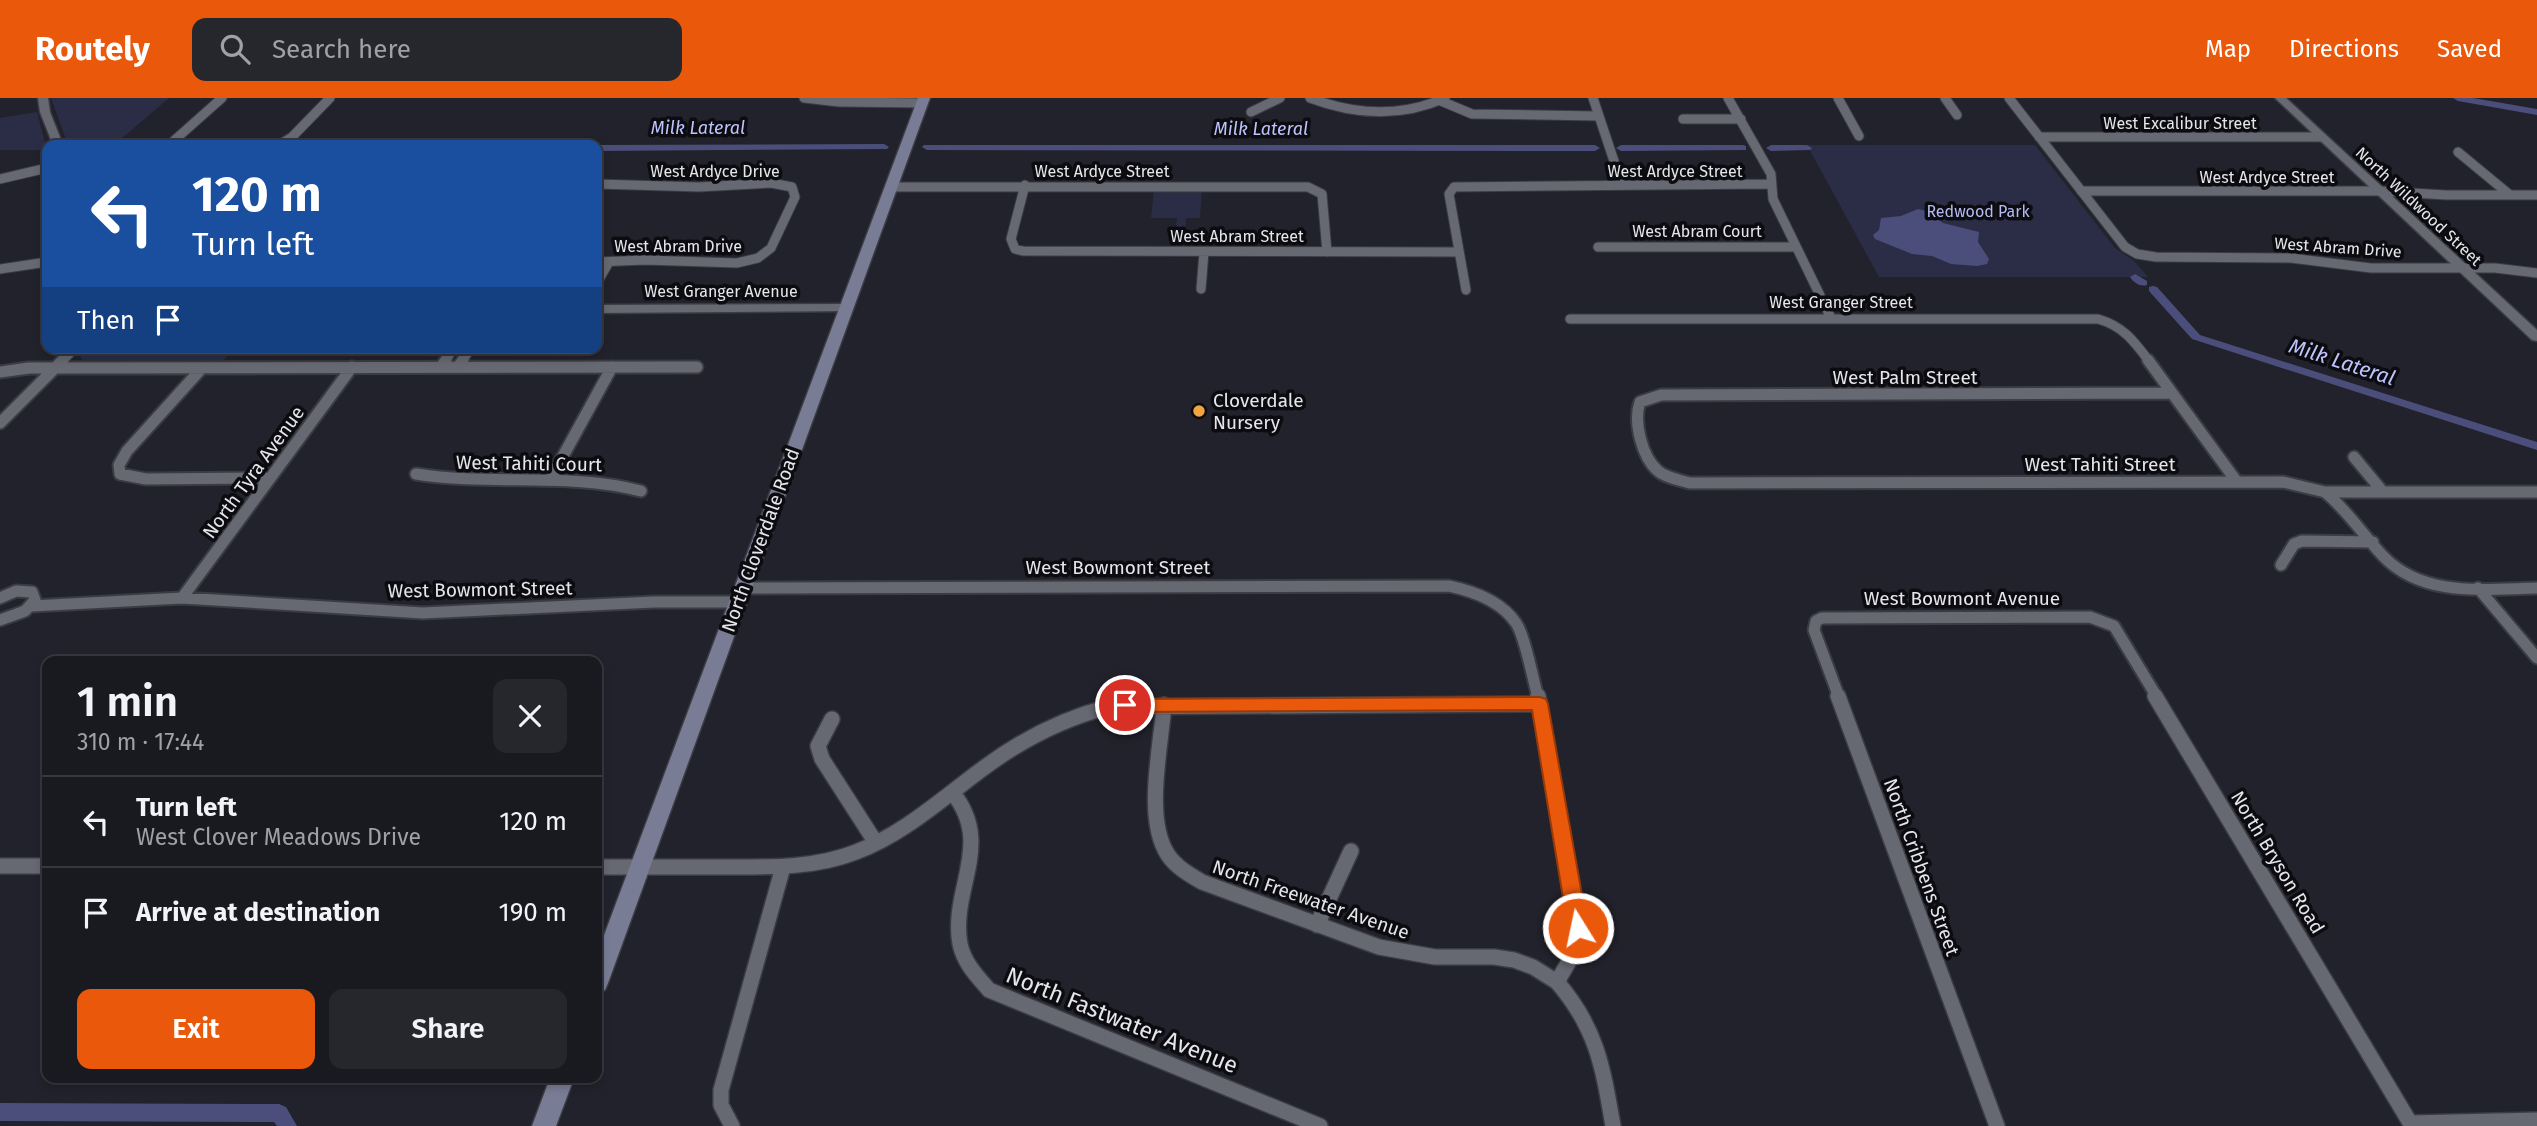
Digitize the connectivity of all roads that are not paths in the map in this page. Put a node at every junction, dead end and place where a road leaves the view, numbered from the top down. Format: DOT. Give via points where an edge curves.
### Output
graph roads {
  1 [pos="43,98"];
  2 [pos="222,98"];
  3 [pos="330,98"];
  4 [pos="804,98"];
  5 [pos="1280,98"];
  6 [pos="1310,98"];
  7 [pos="1593,98"];
  8 [pos="1728,98"];
  9 [pos="1838,98"];
  10 [pos="1945,98"];
  11 [pos="2008,98"];
  12 [pos="2280,98"];
  13 [pos="1443,99"];
  14 [pos="923,100"];
  15 [pos="1251,112"];
  16 [pos="1957,115"];
  17 [pos="1598,116"];
  18 [pos="1683,119"];
  19 [pos="1741,119"];
  20 [pos="1859,136"];
  21 [pos="2039,136"];
  22 [pos="2321,137"];
  23 [pos="56,140"];
  24 [pos="175,140"];
  25 [pos="287,140"];
  26 [pos="2479,158"];
  27 [pos="42,169"];
  28 [pos="0,179"];
  29 [pos="602,184"];
  30 [pos="1770,184"];
  31 [pos="1622,185"];
  32 [pos="1025,186"];
  33 [pos="792,187"];
  34 [pos="890,187"];
  35 [pos="1454,187"];
  36 [pos="2081,191"];
  37 [pos="2379,191"];
  38 [pos="2510,195"];
  39 [pos="2537,195"];
  40 [pos="1598,247"];
  41 [pos="1796,247"];
  42 [pos="1015,249"];
  43 [pos="1204,252"];
  44 [pos="1326,252"];
  45 [pos="1459,252"];
  46 [pos="758,258"];
  47 [pos="602,262"];
  48 [pos="609,262"];
  49 [pos="42,263"];
  50 [pos="0,269"];
  51 [pos="2463,269"];
  52 [pos="2537,273"];
  53 [pos="602,274"];
  54 [pos="1201,289"];
  55 [pos="1466,290"];
  56 [pos="846,308"];
  57 [pos="602,309"];
  58 [pos="1830,318"];
  59 [pos="1570,319"];
  60 [pos="2537,337"];
  61 [pos="69,354"];
  62 [pos="450,354"];
  63 [pos="467,354"];
  64 [pos="441,367"];
  65 [pos="458,367"];
  66 [pos="612,367"];
  67 [pos="697,367"];
  68 [pos="55,368"];
  69 [pos="202,368"];
  70 [pos="352,368"];
  71 [pos="0,372"];
  72 [pos="2172,393"];
  73 [pos="0,423"];
  74 [pos="2354,457"];
  75 [pos="416,474"];
  76 [pos="1662,474"];
  77 [pos="270,478"];
  78 [pos="551,478"];
  79 [pos="2236,482"];
  80 [pos="641,491"];
  81 [pos="2325,492"];
  82 [pos="2383,492"];
  83 [pos="2537,492"];
  84 [pos="2373,542"];
  85 [pos="2281,565"];
  86 [pos="2478,588"];
  87 [pos="2537,588"];
  88 [pos="739,595"];
  89 [pos="0,598"];
  90 [pos="182,598"];
  91 [pos="1492,601"];
  92 [pos="32,606"];
  93 [pos="0,620"];
  94 [pos="1816,621"];
  95 [pos="2108,622"];
  96 [pos="2537,658"];
  97 [pos="1540,704"];
  98 [pos="1164,705"];
  99 [pos="832,719"];
  100 [pos="952,792"];
  101 [pos="876,843"];
  102 [pos="1351,851"];
  103 [pos="0,866"];
  104 [pos="42,866"];
  105 [pos="602,867"];
  106 [pos="639,867"];
  107 [pos="783,867"];
  108 [pos="1317,925"];
  109 [pos="602,968"];
  110 [pos="1557,982"];
  111 [pos="560,1083"];
  112 [pos="2537,1120"];
  113 [pos="729,1121"];
  114 [pos="2411,1124"];
  115 [pos="544,1126"];
  116 [pos="1321,1126"];
  117 [pos="1613,1126"];
  118 [pos="1997,1126"];
  1 -- 23 [label="street"];
  2 -- 24 [label="street"];
  3 -- 25 [label="street"];
  4 -- 14 [label="street" via="839,103"];
  5 -- 15 [label="street"];
  6 -- 13 [label="street" via="1352,111 1408,111"];
  7 -- 17 [label="street"];
  8 -- 19 [label="street"];
  9 -- 20 [label="street"];
  10 -- 16 [label="street"];
  11 -- 21 [label="street"];
  12 -- 22 [label="street, North Wildwood Street"];
  13 -- 17 [label="street" via="1472,114"];
  14 -- 34 [label="main road, North Cloverdale Road"];
  17 -- 31 [label="street"];
  18 -- 19 [label="street"];
  19 -- 30 [label="street" via="1771,174"];
  21 -- 22 [label="street, West Excalibur Street"];
  21 -- 36 [label="street"];
  22 -- 37 [label="street, North Wildwood Street"];
  26 -- 38 [label="street" via="2462,155"];
  27 -- 28 [label="street"];
  29 -- 33 [label="street, West Ardyce Drive" via="699,187 771,183"];
  30 -- 31 [label="street, West Ardyce Street"];
  30 -- 41 [label="street"];
  31 -- 35 [label="street, West Ardyce Street"];
  32 -- 34 [label="street, West Ardyce Street"];
  32 -- 42 [label="street" via="1011,239"];
  32 -- 44 [label="street, West Ardyce Street" via="1314,188 1322,194"];
  33 -- 46 [label="street" via="795,197 771,248"];
  34 -- 56 [label="main road, North Cloverdale Road"];
  35 -- 45 [label="street" via="1449,194"];
  36 -- 37 [label="street, West Ardyce Street"];
  36 -- 51 [label="street, West Abram Drive" via="2125,247 2137,254"];
  37 -- 38 [label="street, West Ardyce Street"];
  37 -- 51 [label="street, North Wildwood Street"];
  38 -- 39 [label="street, West Ardyce Street"];
  40 -- 41 [label="street, West Abram Court"];
  41 -- 58 [label="street"];
  42 -- 43 [label="street, West Abram Street"];
  43 -- 44 [label="street, West Abram Street"];
  43 -- 54 [label="street"];
  44 -- 45 [label="street, West Abram Street"];
  45 -- 55 [label="street"];
  46 -- 48 [label="street, West Abram Drive" via="737,263"];
  47 -- 48 [label="street, West Abram Drive"];
  48 -- 53 [label="street"];
  49 -- 50 [label="street"];
  51 -- 52 [label="street, West Abram Drive"];
  51 -- 60 [label="street, North Wildwood Street"];
  56 -- 57 [label="street, West Granger Avenue"];
  56 -- 88 [label="main road, North Cloverdale Road"];
  58 -- 59 [label="street, West Granger Street"];
  58 -- 72 [label="street, West Granger Street" via="2086,317 2112,323 2129,334"];
  61 -- 68 [label="street"];
  62 -- 64 [label="street"];
  63 -- 65 [label="street"];
  64 -- 65 [label="street"];
  64 -- 70 [label="street"];
  65 -- 66 [label="street"];
  66 -- 67 [label="street"];
  66 -- 78 [label="street"];
  68 -- 69 [label="street"];
  68 -- 71 [label="street"];
  68 -- 73 [label="street"];
  69 -- 70 [label="street"];
  69 -- 77 [label="street" via="127,451 119,464 120,474 145,479"];
  70 -- 77 [label="street, North Tyra Avenue"];
  72 -- 76 [label="street, West Palm Street" via="1661,395 1640,402 1636,415 1649,459"];
  72 -- 79 [label="street"];
  74 -- 82 [label="street"];
  75 -- 78 [label="street, West Tahiti Court" via="446,479"];
  76 -- 79 [label="street, West Tahiti Street" via="1690,483"];
  77 -- 90 [label="street, North Tyra Avenue"];
  78 -- 80 [label="street, West Tahiti Court" via="614,482"];
  79 -- 81 [label="street, West Tahiti Street" via="2283,482"];
  81 -- 82 [label="street, West Tahiti Street"];
  81 -- 84 [label="street"];
  82 -- 83 [label="street, West Tahiti Street"];
  84 -- 85 [label="street" via="2302,541 2294,544"];
  84 -- 86 [label="street" via="2390,564 2411,578 2441,587"];
  86 -- 87 [label="street"];
  86 -- 96 [label="street"];
  88 -- 90 [label="street, West Bowmont Street" via="423,613"];
  88 -- 91 [label="street, West Bowmont Street" via="1449,586"];
  88 -- 106 [label="main road, North Cloverdale Road"];
  89 -- 92 [label="street" via="16,591 32,592"];
  90 -- 92 [label="street, West Bowmont Street"];
  91 -- 97 [label="street" via="1516,623"];
  92 -- 93 [label="street"];
  94 -- 95 [label="street, West Bowmont Avenue" via="1829,617 2090,617"];
  94 -- 118 [label="street, North Cribbens Street" via="1814,630"];
  95 -- 114 [label="street, North Bryson Road" via="2120,632"];
  97 -- 98 [label="street"];
  97 -- 110 [label="street" via="1578,928 1578,946"];
  98 -- 100 [label="street" via="1108,707 1063,719"];
  98 -- 108 [label="street, North Freewater Avenue" via="1156,817 1167,854 1182,871 1202,882"];
  99 -- 101 [label="street" via="818,747 822,759"];
  100 -- 101 [label="street"];
  100 -- 116 [label="street, North Fastwater Avenue" via="966,810 972,845 957,924 960,948 975,977 989,990"];
  101 -- 107 [label="street" via="832,860"];
  102 -- 108 [label="street"];
  103 -- 104 [label="street"];
  105 -- 106 [label="street"];
  106 -- 107 [label="street"];
  106 -- 109 [label="main road, North Cloverdale Road"];
  107 -- 113 [label="street" via="721,1090 721,1105"];
  108 -- 110 [label="street, North Freewater Avenue" via="1402,953 1514,960"];
  110 -- 117 [label="street, North Freewater Avenue" via="1578,1004 1595,1037"];
  111 -- 115 [label="main road"];
  112 -- 114 [label="street"];
}
